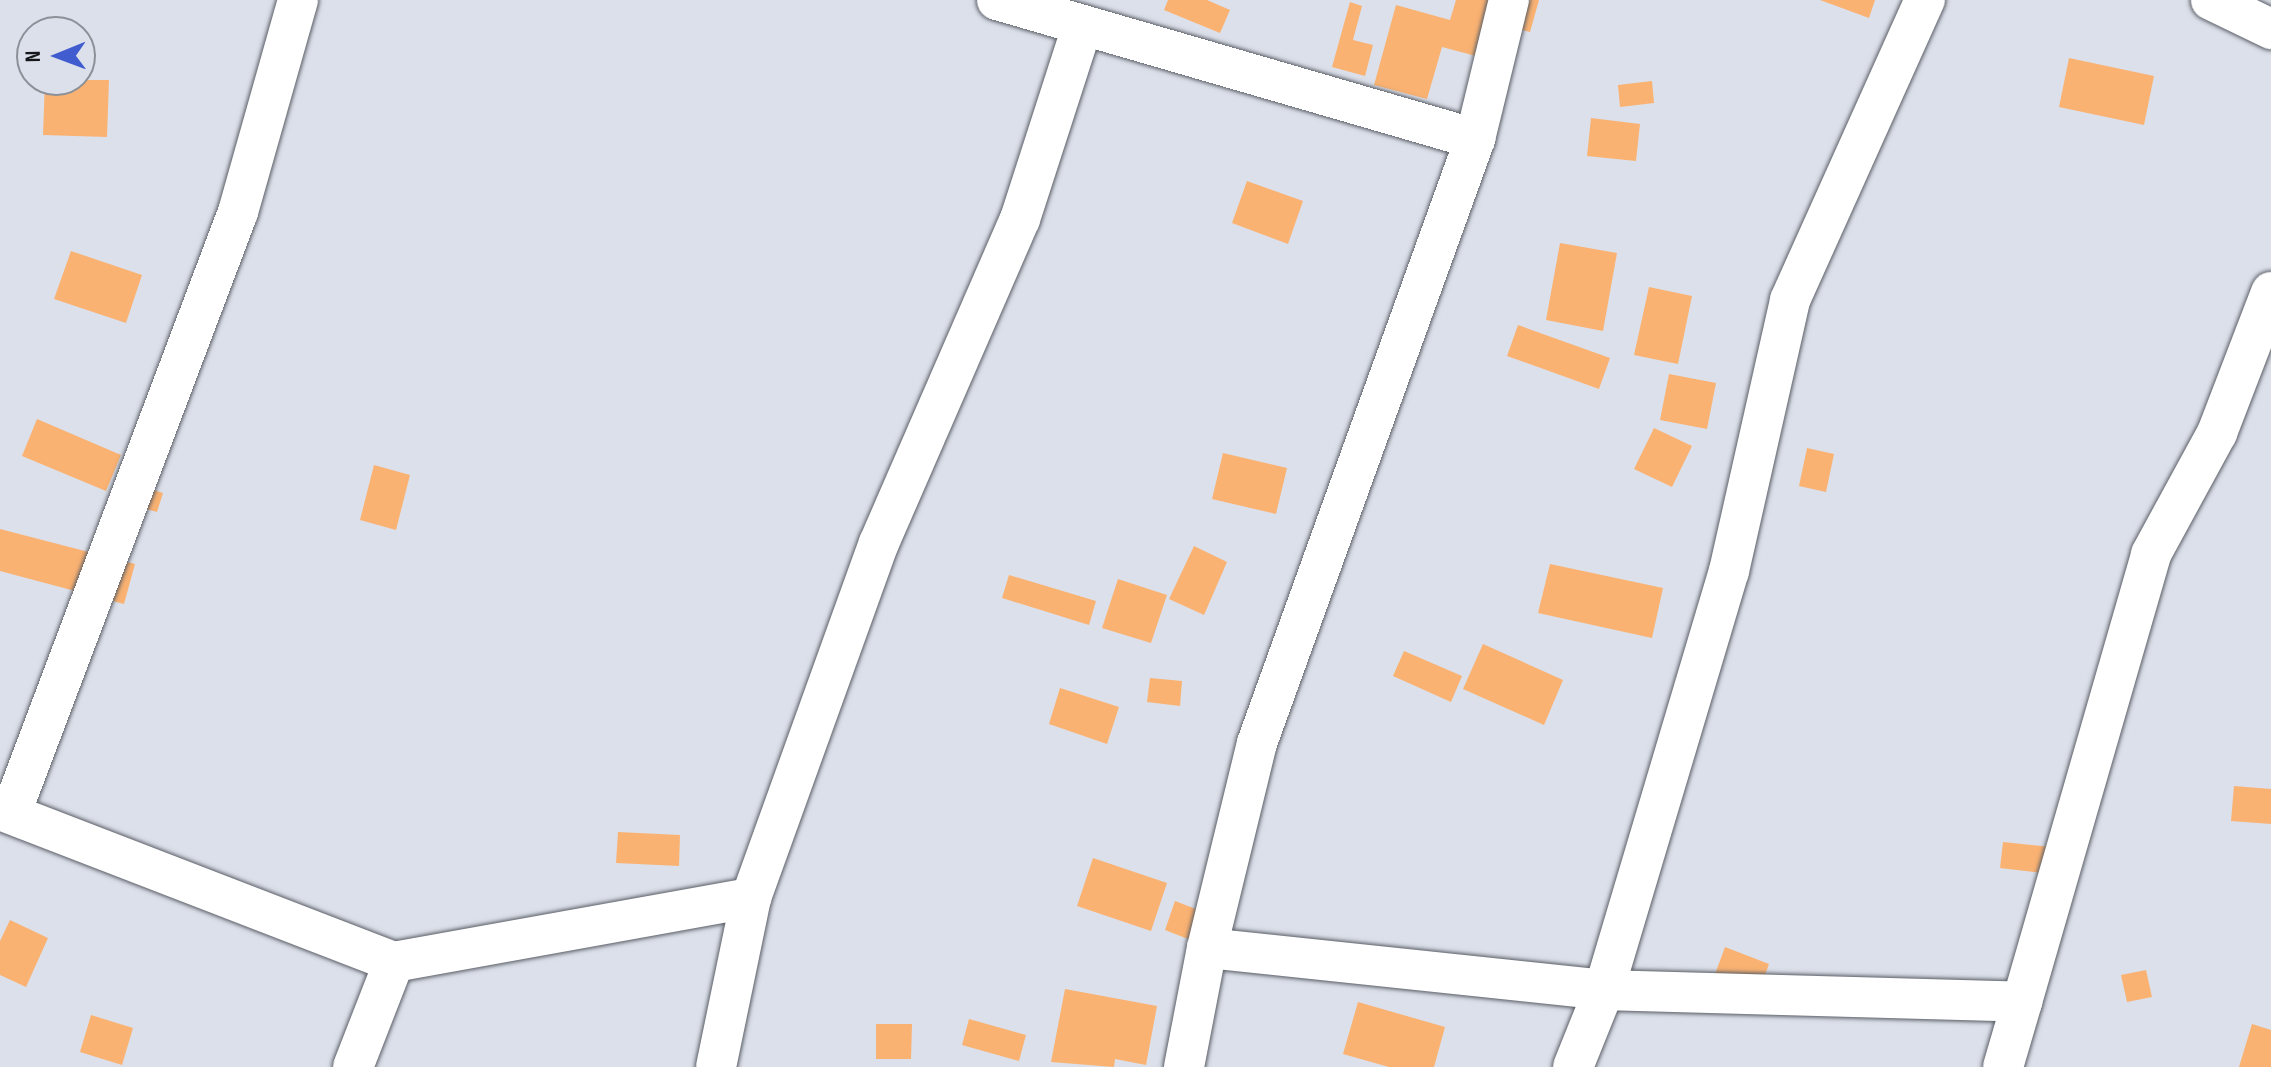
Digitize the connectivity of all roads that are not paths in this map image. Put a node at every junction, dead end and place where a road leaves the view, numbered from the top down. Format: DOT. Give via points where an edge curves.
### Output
graph roads {
  1 [pos="298,0"];
  2 [pos="997,0"];
  3 [pos="1509,0"];
  4 [pos="1925,0"];
  5 [pos="2211,0"];
  6 [pos="1082,27"];
  7 [pos="2271,29"];
  8 [pos="1475,139"];
  9 [pos="2271,292"];
  10 [pos="5,812"];
  11 [pos="751,898"];
  12 [pos="1207,948"];
  13 [pos="394,962"];
  14 [pos="1604,990"];
  15 [pos="2022,1002"];
  16 [pos="353,1067"];
  17 [pos="716,1067"];
  18 [pos="1184,1067"];
  19 [pos="1573,1067"];
  20 [pos="2003,1067"];
  1 -- 10 [label="street" via="238,212"];
  2 -- 6 [label="street"];
  3 -- 8 [label="street"];
  4 -- 14 [label="street" via="1790,300 1729,571"];
  5 -- 7 [label="street"];
  6 -- 8 [label="street"];
  6 -- 11 [label="street" via="1020,219 879,543"];
  8 -- 12 [label="street" via="1257,743"];
  9 -- 15 [label="street" via="2217,433 2151,554"];
  10 -- 13 [label="street"];
  11 -- 13 [label="street"];
  11 -- 17 [label="street"];
  12 -- 14 [label="street"];
  12 -- 18 [label="street"];
  13 -- 16 [label="street"];
  14 -- 15 [label="street"];
  14 -- 19 [label="street"];
  15 -- 20 [label="street"];
}
